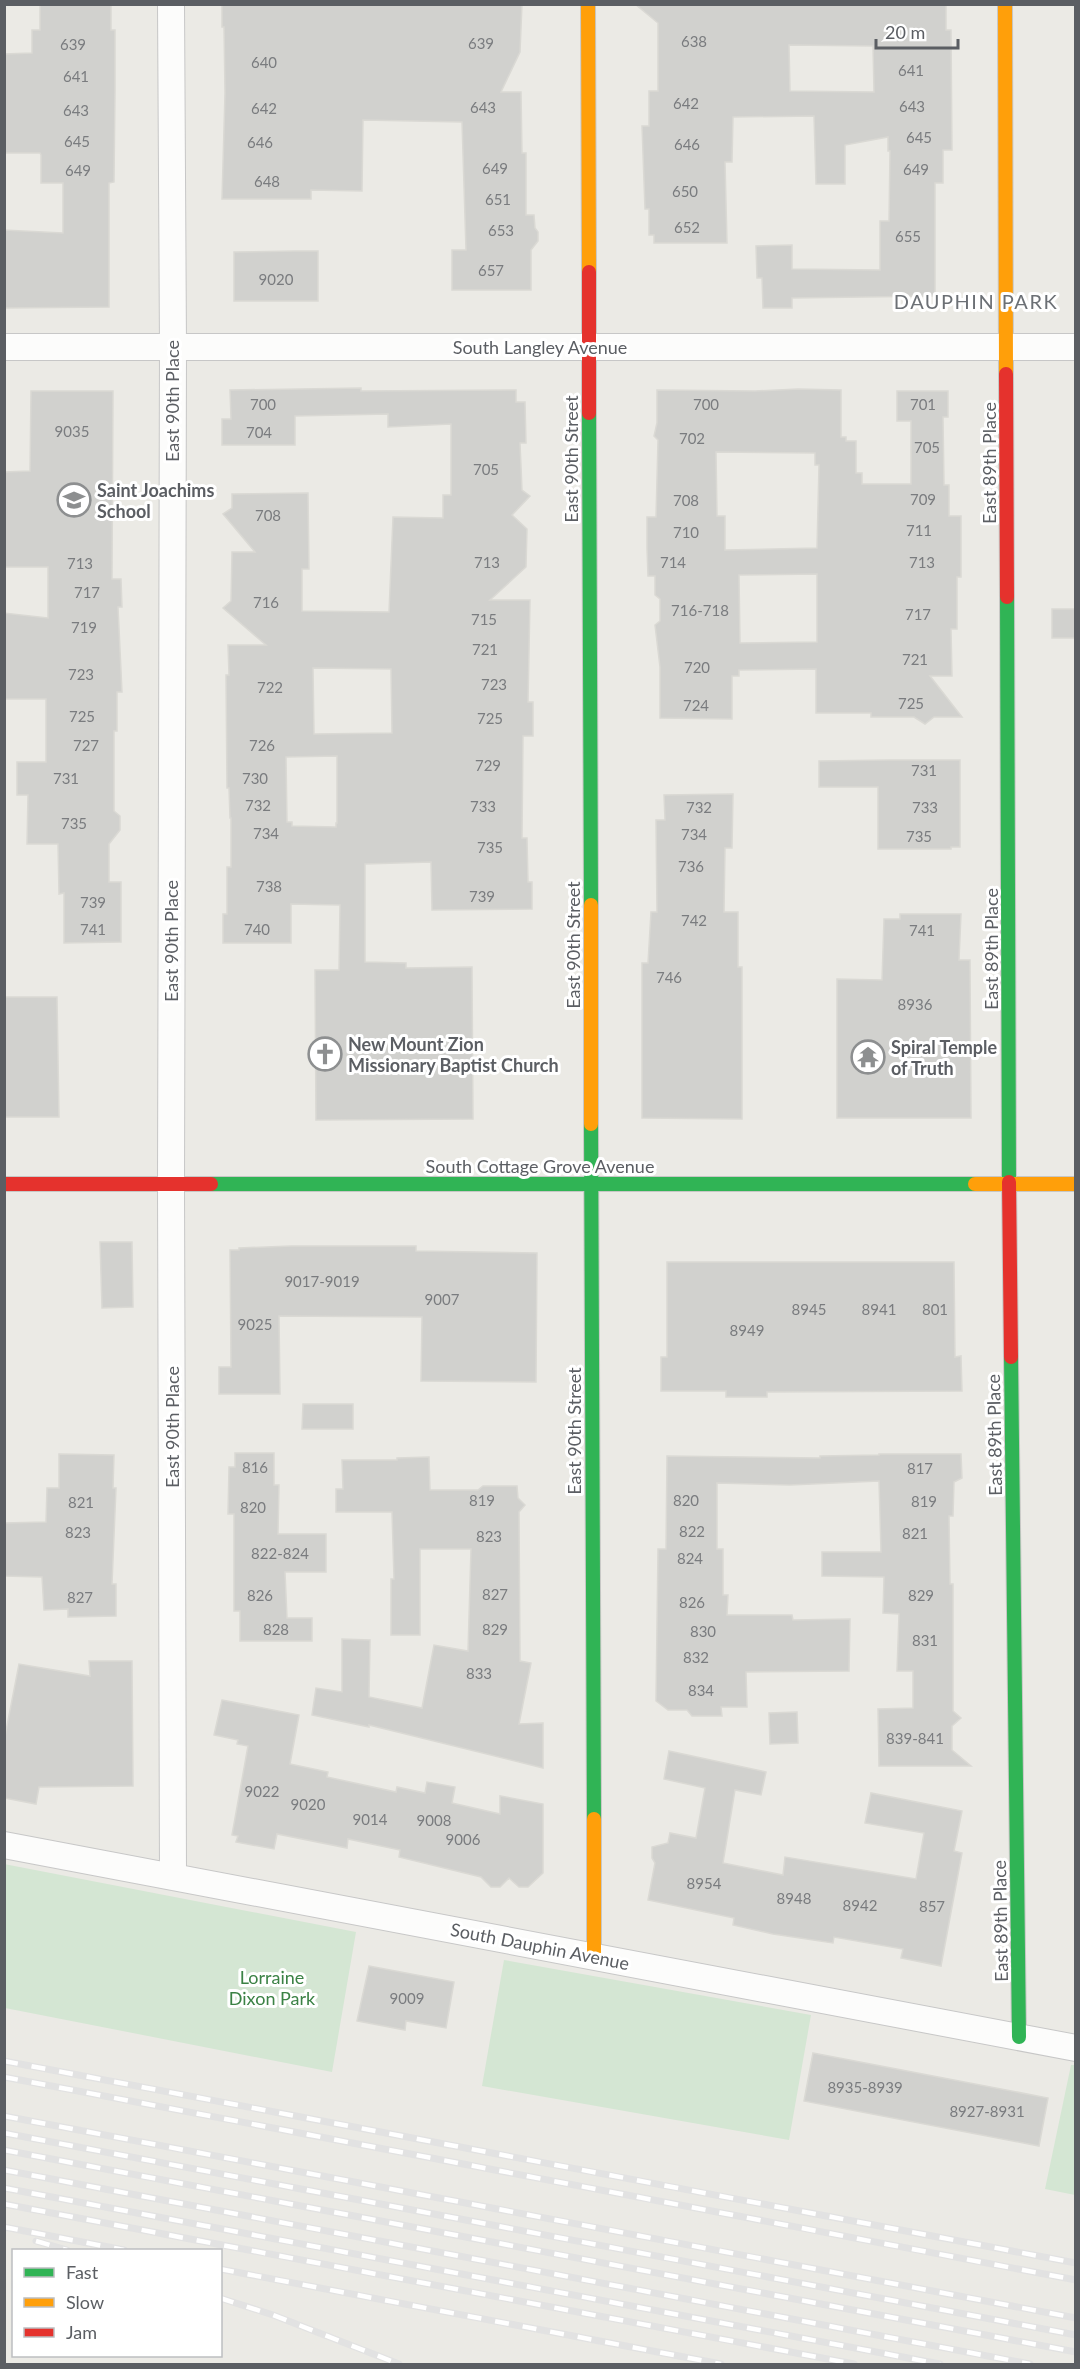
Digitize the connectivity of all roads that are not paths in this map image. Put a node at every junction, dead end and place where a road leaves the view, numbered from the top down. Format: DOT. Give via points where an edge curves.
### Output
graph roads {
  1 [pos="171,4"];
  2 [pos="588,4"];
  3 [pos="1005,4"];
  4 [pos="4,347"];
  5 [pos="173,347"];
  6 [pos="589,347"];
  7 [pos="1007,347"];
  8 [pos="1076,347"];
  9 [pos="4,1184"];
  10 [pos="591,1184"];
  11 [pos="1009,1184"];
  12 [pos="1076,1184"];
  13 [pos="171,1185"];
  14 [pos="4,1845"];
  15 [pos="173,1877"];
  16 [pos="594,1956"];
  17 [pos="1019,2037"];
  18 [pos="1076,2048"];
  1 -- 5 [label="street, East 90th Place"];
  2 -- 6 [label="street, East 90th Street"];
  3 -- 7 [label="street, East 89th Place"];
  4 -- 5 [label="street, South Langley Avenue"];
  5 -- 6 [label="street, South Langley Avenue"];
  5 -- 13 [label="street, East 90th Place"];
  6 -- 7 [label="street, South Langley Avenue"];
  6 -- 10 [label="street, East 90th Street"];
  7 -- 8 [label="street, South Langley Avenue"];
  7 -- 11 [label="street, East 89th Place"];
  9 -- 13 [label="street, South Cottage Grove Avenue"];
  10 -- 11 [label="street, South Cottage Grove Avenue"];
  10 -- 13 [label="street, South Cottage Grove Avenue"];
  10 -- 16 [label="street, East 90th Street"];
  11 -- 12 [label="street, South Cottage Grove Avenue"];
  11 -- 17 [label="street, East 89th Place"];
  13 -- 15 [label="street, East 90th Place"];
  14 -- 15 [label="street, South Dauphin Avenue"];
  15 -- 16 [label="street, South Dauphin Avenue"];
  16 -- 17 [label="street, South Dauphin Avenue"];
  17 -- 18 [label="street, South Dauphin Avenue"];
}
